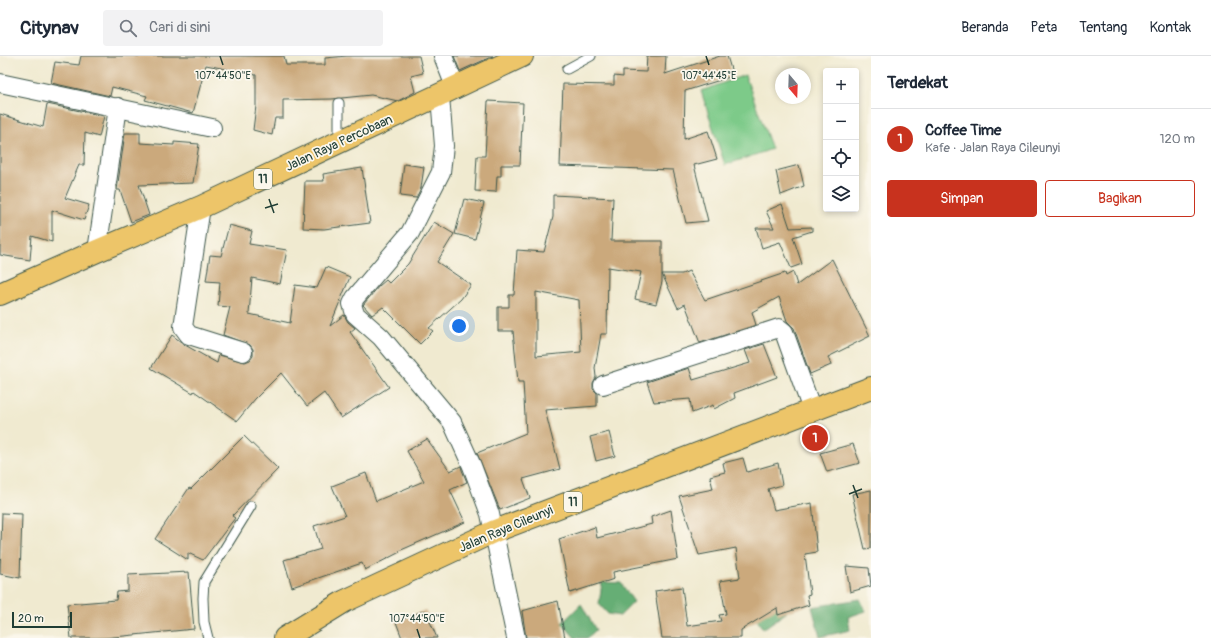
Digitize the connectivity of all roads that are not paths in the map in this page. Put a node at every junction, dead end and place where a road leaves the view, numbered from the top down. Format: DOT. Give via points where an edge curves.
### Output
graph roads {
  1 [pos="443,56"];
  2 [pos="591,56"];
  3 [pos="514,58"];
  4 [pos="567,69"];
  5 [pos="0,83"];
  6 [pos="448,92"];
  7 [pos="339,103"];
  8 [pos="118,107"];
  9 [pos="212,128"];
  10 [pos="340,143"];
  11 [pos="202,207"];
  12 [pos="97,251"];
  13 [pos="0,294"];
  14 [pos="243,352"];
  15 [pos="603,385"];
  16 [pos="871,388"];
  17 [pos="812,410"];
  18 [pos="251,506"];
  19 [pos="495,531"];
  20 [pos="208,638"];
  21 [pos="284,638"];
  22 [pos="516,638"];
  1 -- 6 [label="street"];
  2 -- 4 [label="lane"];
  3 -- 6 [label="highway, Jalan Raya Percobaan / 11"];
  5 -- 8 [label="street"];
  6 -- 10 [label="highway, Jalan Raya Percobaan / 11"];
  6 -- 19 [label="street" via="441,172 410,234 352,304 355,314 381,337 452,422 472,466"];
  7 -- 10 [label="lane"];
  8 -- 9 [label="street"];
  8 -- 12 [label="street"];
  10 -- 11 [label="highway, Jalan Raya Percobaan / 11"];
  11 -- 12 [label="highway, Jalan Raya Percobaan / 11"];
  11 -- 14 [label="street" via="183,326 189,335"];
  12 -- 13 [label="highway, Jalan Raya Percobaan / 11"];
  15 -- 17 [label="street" via="779,328 784,332"];
  16 -- 17 [label="highway, Jalan Raya Cileunyi / 11"];
  17 -- 19 [label="highway, Jalan Raya Cileunyi / 11"];
  18 -- 20 [label="lane" via="204,582 204,622"];
  19 -- 21 [label="highway, Jalan Raya Cileunyi / 11" via="345,601"];
  19 -- 22 [label="street"];
}
